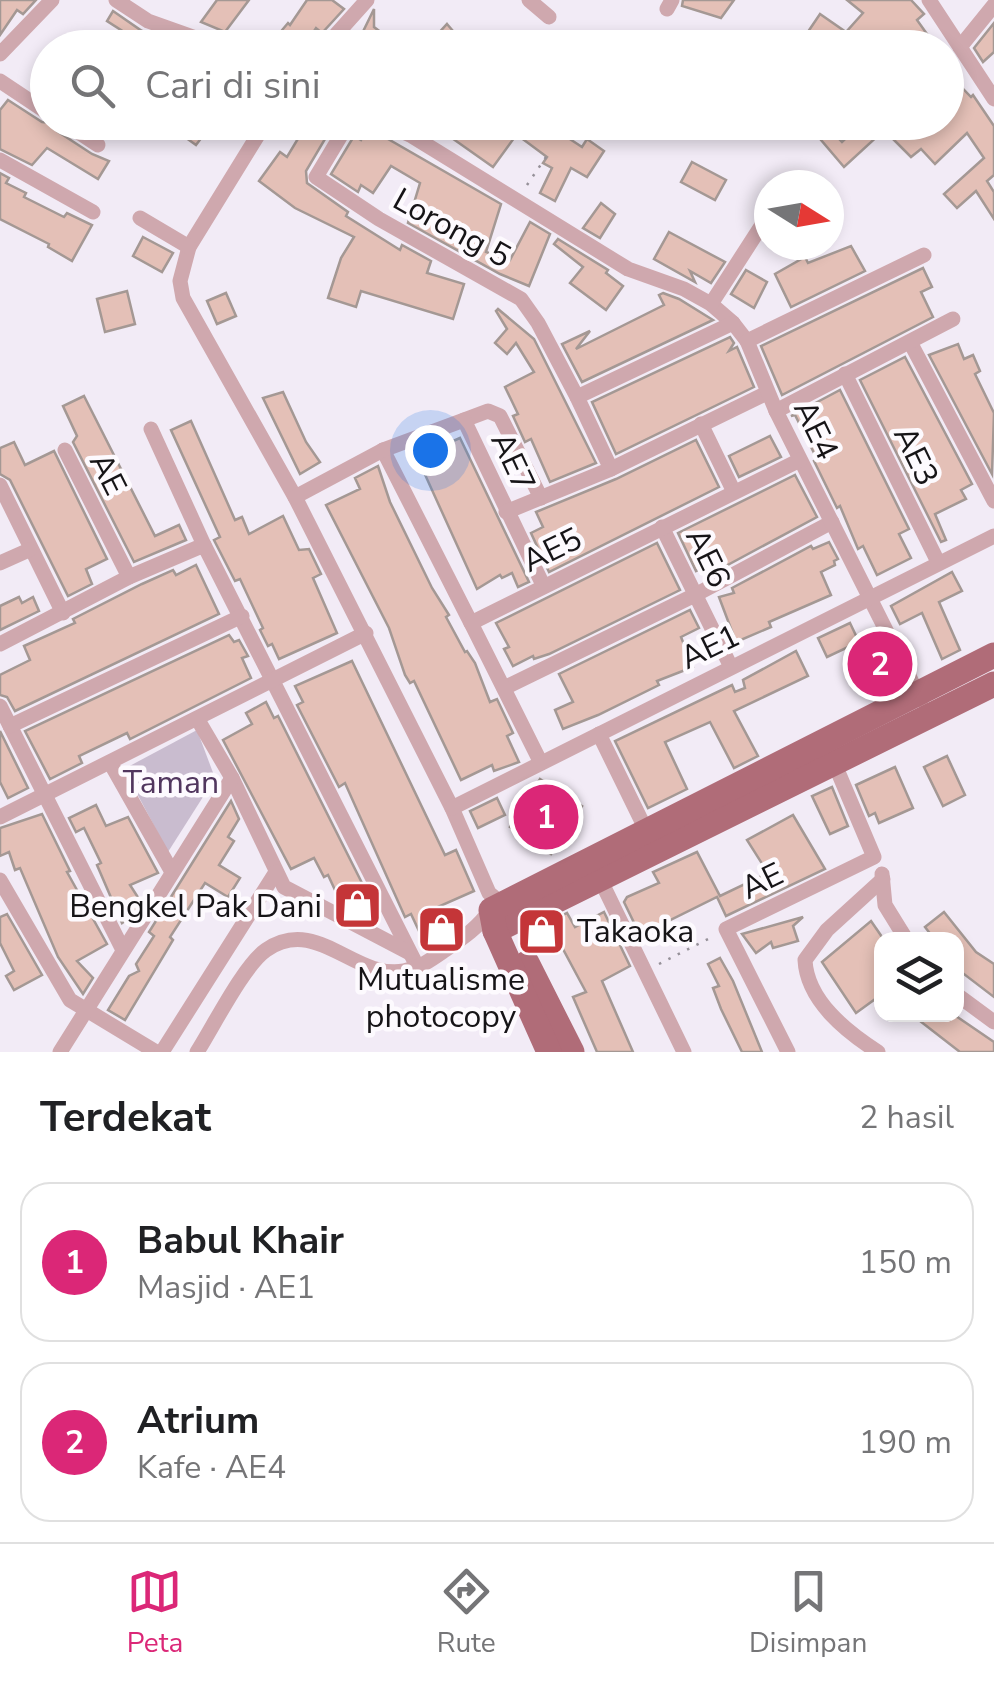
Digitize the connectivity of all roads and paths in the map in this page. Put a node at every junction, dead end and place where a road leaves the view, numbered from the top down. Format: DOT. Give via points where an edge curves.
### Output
graph roads {
  1 [pos="52,0"];
  2 [pos="116,0"];
  3 [pos="367,0"];
  4 [pos="529,0"];
  5 [pos="929,0"];
  6 [pos="994,5"];
  7 [pos="549,17"];
  8 [pos="173,30"];
  9 [pos="340,30"];
  10 [pos="949,30"];
  11 [pos="964,42"];
  12 [pos="964,53"];
  13 [pos="0,54"];
  14 [pos="0,81"];
  15 [pos="994,98"];
  16 [pos="30,100"];
  17 [pos="90,140"];
  18 [pos="255,140"];
  19 [pos="338,140"];
  20 [pos="418,140"];
  21 [pos="98,145"];
  22 [pos="546,157"];
  23 [pos="0,160"];
  24 [pos="517,201"];
  25 [pos="93,212"];
  26 [pos="140,218"];
  27 [pos="754,237"];
  28 [pos="189,246"];
  29 [pos="924,255"];
  30 [pos="710,304"];
  31 [pos="953,319"];
  32 [pos="734,323"];
  33 [pos="747,341"];
  34 [pos="910,342"];
  35 [pos="844,374"];
  36 [pos="767,393"];
  37 [pos="576,397"];
  38 [pos="776,410"];
  39 [pos="464,420"];
  40 [pos="701,424"];
  41 [pos="151,428"];
  42 [pos="65,450"];
  43 [pos="382,450"];
  44 [pos="800,460"];
  45 [pos="610,468"];
  46 [pos="0,485"];
  47 [pos="734,492"];
  48 [pos="295,496"];
  49 [pos="541,498"];
  50 [pos="994,502"];
  51 [pos="506,512"];
  52 [pos="832,522"];
  53 [pos="662,526"];
  54 [pos="994,536"];
  55 [pos="204,546"];
  56 [pos="29,550"];
  57 [pos="938,562"];
  58 [pos="0,564"];
  59 [pos="129,577"];
  60 [pos="543,585"];
  61 [pos="696,596"];
  62 [pos="871,598"];
  63 [pos="62,612"];
  64 [pos="242,616"];
  65 [pos="471,624"];
  66 [pos="366,633"];
  67 [pos="0,644"];
  68 [pos="994,655"];
  69 [pos="731,667"];
  70 [pos="274,682"];
  71 [pos="994,684"];
  72 [pos="504,688"];
  73 [pos="924,704"];
  74 [pos="0,706"];
  75 [pos="198,720"];
  76 [pos="10,726"];
  77 [pos="599,734"];
  78 [pos="830,753"];
  79 [pos="541,763"];
  80 [pos="111,764"];
  81 [pos="232,778"];
  82 [pos="44,795"];
  83 [pos="452,808"];
  84 [pos="0,817"];
  85 [pos="646,830"];
  86 [pos="874,857"];
  87 [pos="172,872"];
  88 [pos="276,872"];
  89 [pos="883,878"];
  90 [pos="0,880"];
  91 [pos="601,881"];
  92 [pos="5,904"];
  93 [pos="493,916"];
  94 [pos="726,929"];
  95 [pos="902,932"];
  96 [pos="122,950"];
  97 [pos="408,952"];
  98 [pos="418,968"];
  99 [pos="644,972"];
  100 [pos="964,1000"];
  101 [pos="86,1011"];
  102 [pos="994,1022"];
  103 [pos="60,1052"];
  104 [pos="159,1052"];
  105 [pos="197,1052"];
  106 [pos="549,1052"];
  107 [pos="572,1052"];
  108 [pos="684,1052"];
  109 [pos="788,1052"];
  110 [pos="878,1052"];
  1 -- 13 [label="street"];
  2 -- 8 [label="street"];
  3 -- 9 [label="street"];
  4 -- 7 [label="street"];
  5 -- 10 [label="street"];
  6 -- 11 [label="street"];
  12 -- 15 [label="street"];
  14 -- 16 [label="street"];
  17 -- 21 [label="street"];
  18 -- 28 [label="street"];
  19 -- 37 [label="street, Lorong 5" via="316,177 378,220 521,299"];
  20 -- 24 [label="street, AE4"];
  22 -- 24 [label="path"];
  23 -- 25 [label="street"];
  24 -- 30 [label="street, AE4" via="628,269"];
  26 -- 28 [label="street"];
  27 -- 30 [label="street"];
  28 -- 48 [label="street" via="183,298"];
  29 -- 33 [label="street"];
  30 -- 32 [label="street, AE4"];
  31 -- 34 [label="street"];
  32 -- 33 [label="street, AE4"];
  32 -- 37 [label="street"];
  33 -- 36 [label="street, AE4"];
  34 -- 35 [label="street"];
  34 -- 50 [label="street"];
  35 -- 38 [label="street"];
  35 -- 57 [label="street, AE3"];
  36 -- 38 [label="street, AE4"];
  36 -- 40 [label="street"];
  37 -- 45 [label="street"];
  38 -- 44 [label="street, AE4"];
  39 -- 43 [label="street, AE7"];
  39 -- 49 [label="street" via="488,411 500,416"];
  39 -- 51 [label="street, AE7"];
  40 -- 45 [label="street"];
  40 -- 47 [label="street"];
  41 -- 55 [label="street"];
  42 -- 59 [label="street, AE"];
  43 -- 48 [label="street, AE7"];
  43 -- 65 [label="street"];
  44 -- 47 [label="street, AE5"];
  44 -- 52 [label="street, AE4"];
  45 -- 49 [label="street"];
  46 -- 56 [label="street"];
  47 -- 53 [label="street, AE5"];
  48 -- 66 [label="street"];
  49 -- 51 [label="street"];
  51 -- 60 [label="street, AE7"];
  52 -- 61 [label="street"];
  52 -- 62 [label="street, AE4"];
  53 -- 60 [label="street, AE5"];
  53 -- 61 [label="street, AE6"];
  54 -- 57 [label="street, AE1"];
  55 -- 59 [label="street"];
  55 -- 64 [label="street"];
  56 -- 58 [label="street"];
  56 -- 63 [label="street"];
  57 -- 62 [label="street, AE1"];
  59 -- 63 [label="street"];
  60 -- 65 [label="street, AE5"];
  61 -- 69 [label="street, AE6"];
  61 -- 72 [label="street"];
  62 -- 69 [label="street, AE1"];
  62 -- 73 [label="street, AE4"];
  63 -- 67 [label="street"];
  64 -- 70 [label="street"];
  64 -- 76 [label="street"];
  65 -- 72 [label="street"];
  66 -- 70 [label="street"];
  66 -- 83 [label="street"];
  68 -- 73 [label="main road"];
  69 -- 77 [label="street, AE1"];
  70 -- 75 [label="street"];
  70 -- 97 [label="street"];
  71 -- 73 [label="main road"];
  72 -- 79 [label="street"];
  73 -- 78 [label="main road"];
  74 -- 76 [label="street"];
  75 -- 80 [label="street"];
  75 -- 81 [label="street"];
  76 -- 82 [label="street"];
  77 -- 79 [label="street, AE1"];
  77 -- 85 [label="street"];
  78 -- 85 [label="main road"];
  78 -- 86 [label="street"];
  78 -- 91 [label="main road"];
  79 -- 83 [label="street, AE1"];
  80 -- 82 [label="street"];
  80 -- 87 [label="street"];
  81 -- 87 [label="street"];
  81 -- 88 [label="street"];
  82 -- 84 [label="street"];
  82 -- 96 [label="street"];
  83 -- 93 [label="street"];
  85 -- 93 [label="main road"];
  86 -- 89 [label="street"];
  86 -- 94 [label="street, AE"];
  87 -- 96 [label="street"];
  88 -- 97 [label="street" via="298,896"];
  88 -- 104 [label="street"];
  89 -- 95 [label="street" via="886,904"];
  89 -- 110 [label="street" via="805,960 834,1018"];
  90 -- 92 [label="street"];
  91 -- 93 [label="main road"];
  91 -- 99 [label="street"];
  92 -- 101 [label="street" via="70,1000"];
  93 -- 98 [label="street"];
  93 -- 106 [label="main road"];
  93 -- 107 [label="main road"];
  94 -- 99 [label="path, AE"];
  94 -- 109 [label="street"];
  96 -- 101 [label="street"];
  97 -- 98 [label="street"];
  98 -- 105 [label="street" via="385,971 320,942 284,940 260,955"];
  99 -- 108 [label="street"];
  100 -- 102 [label="street"];
  101 -- 103 [label="street"];
  101 -- 104 [label="street"];
}
